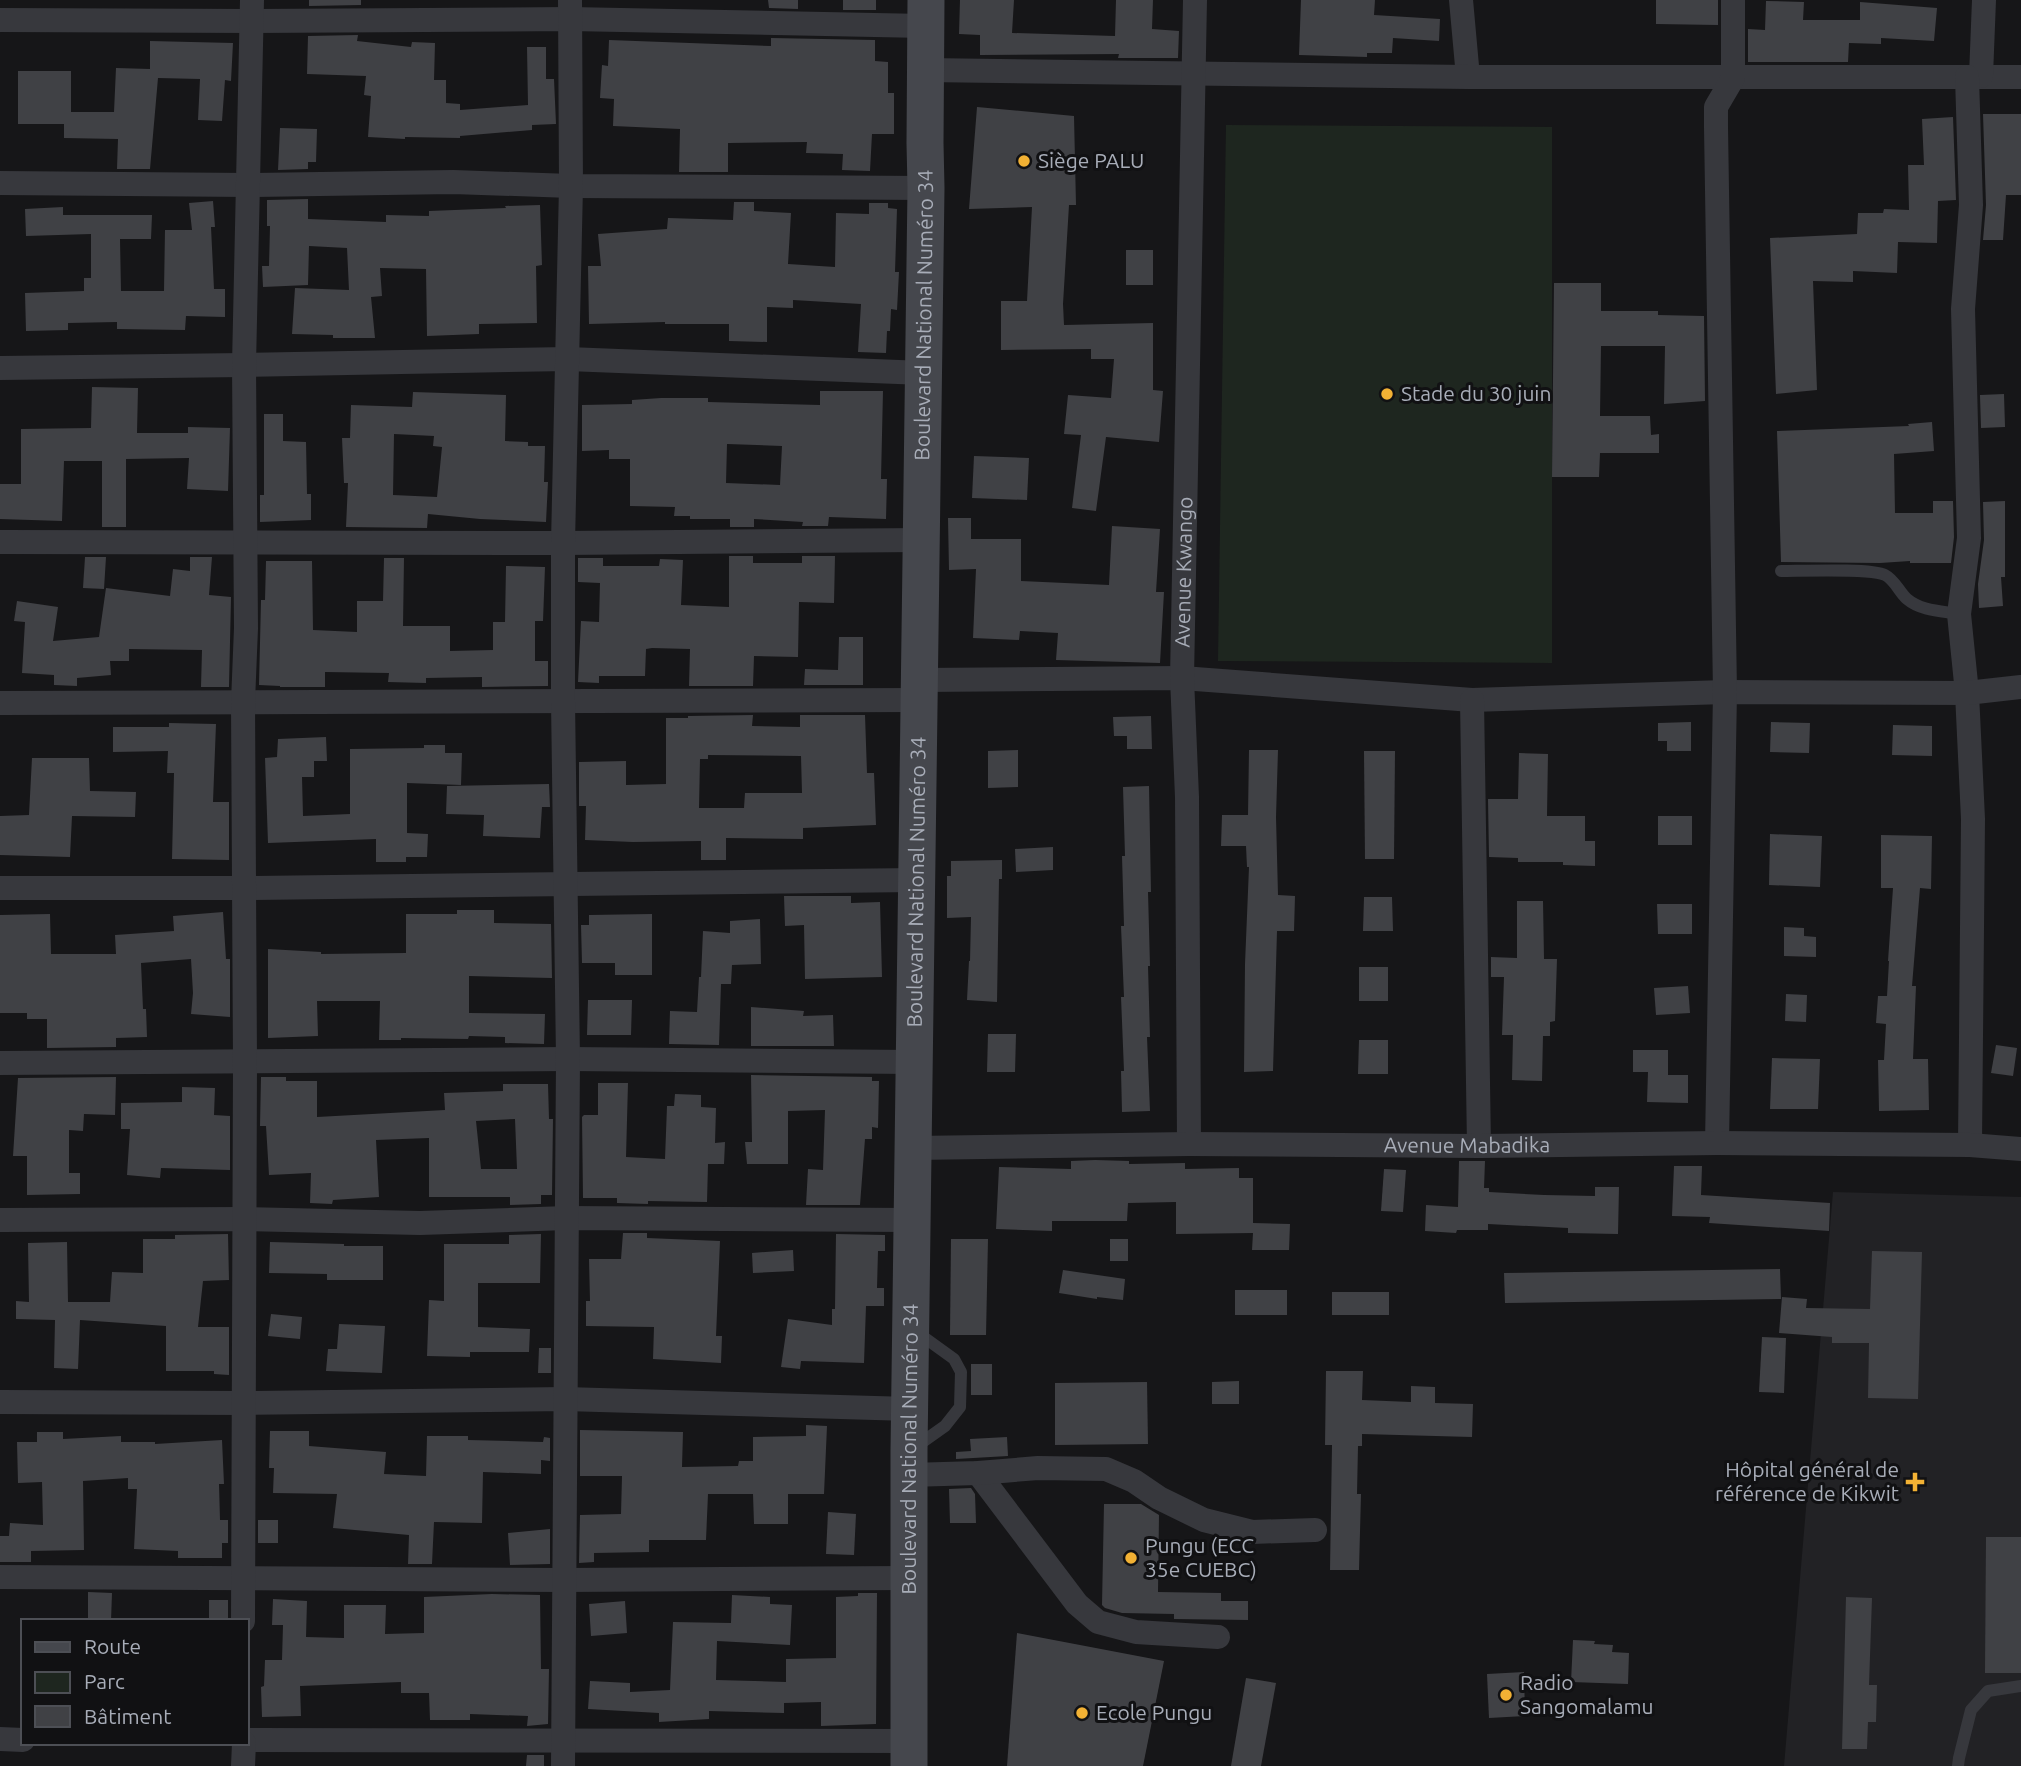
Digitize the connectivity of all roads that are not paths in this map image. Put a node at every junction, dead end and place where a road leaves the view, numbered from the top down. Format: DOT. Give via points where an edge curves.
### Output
graph roads {
  1 [pos="1195,0"];
  2 [pos="1461,0"];
  3 [pos="1733,0"];
  4 [pos="1984,0"];
  5 [pos="570,10"];
  6 [pos="252,11"];
  7 [pos="926,13"];
  8 [pos="0,20"];
  9 [pos="925,70"];
  10 [pos="1194,75"];
  11 [pos="1974,76"];
  12 [pos="2021,76"];
  13 [pos="1468,78"];
  14 [pos="1733,78"];
  15 [pos="0,183"];
  16 [pos="249,185"];
  17 [pos="571,186"];
  18 [pos="926,188"];
  19 [pos="568,359"];
  20 [pos="244,365"];
  21 [pos="0,368"];
  22 [pos="924,373"];
  23 [pos="922,540"];
  24 [pos="0,542"];
  25 [pos="245,543"];
  26 [pos="563,543"];
  27 [pos="1781,571"];
  28 [pos="1959,614"];
  29 [pos="1182,678"];
  30 [pos="2021,687"];
  31 [pos="920,690"];
  32 [pos="1726,692"];
  33 [pos="1967,693"];
  34 [pos="1472,700"];
  35 [pos="563,701"];
  36 [pos="243,702"];
  37 [pos="0,703"];
  38 [pos="917,880"];
  39 [pos="566,884"];
  40 [pos="0,888"];
  41 [pos="244,888"];
  42 [pos="568,1059"];
  43 [pos="914,1062"];
  44 [pos="0,1063"];
  45 [pos="245,1063"];
  46 [pos="1717,1143"];
  47 [pos="1189,1144"];
  48 [pos="1970,1145"];
  49 [pos="1479,1146"];
  50 [pos="914,1148"];
  51 [pos="2021,1149"];
  52 [pos="567,1218"];
  53 [pos="245,1219"];
  54 [pos="0,1220"];
  55 [pos="913,1220"];
  56 [pos="912,1328"];
  57 [pos="565,1399"];
  58 [pos="0,1402"];
  59 [pos="244,1403"];
  60 [pos="910,1409"];
  61 [pos="909,1463"];
  62 [pos="978,1473"];
  63 [pos="1315,1530"];
  64 [pos="0,1577"];
  65 [pos="242,1578"];
  66 [pos="909,1578"];
  67 [pos="565,1580"];
  68 [pos="243,1619"];
  69 [pos="1218,1637"];
  70 [pos="2021,1686"];
  71 [pos="0,1740"];
  72 [pos="21,1740"];
  73 [pos="562,1740"];
  74 [pos="248,1742"];
  75 [pos="245,1745"];
  76 [pos="910,1753"];
  77 [pos="243,1766"];
  78 [pos="562,1766"];
  79 [pos="1958,1766"];
  1 -- 10 [label="street, Avenue Kwango"];
  2 -- 13 [label="street"];
  3 -- 14 [label="street"];
  4 -- 11 [label="street"];
  5 -- 6 [label="street"];
  5 -- 7 [label="street"];
  5 -- 17 [label="street"];
  6 -- 8 [label="street"];
  6 -- 16 [label="street"];
  7 -- 9 [label="main road, Boulevard National Numéro 34"];
  9 -- 10 [label="street"];
  9 -- 18 [label="main road, Boulevard National Numéro 34"];
  10 -- 13 [label="street"];
  10 -- 29 [label="street, Avenue Kwango"];
  11 -- 12 [label="street"];
  11 -- 14 [label="street"];
  11 -- 28 [label="street" via="1963,309 1969,538"];
  13 -- 14 [label="street"];
  14 -- 32 [label="street" via="1716,107"];
  15 -- 16 [label="street"];
  16 -- 17 [label="street" via="453,182"];
  16 -- 20 [label="street"];
  17 -- 18 [label="street"];
  17 -- 19 [label="street"];
  18 -- 22 [label="main road, Boulevard National Numéro 34"];
  19 -- 20 [label="street"];
  19 -- 22 [label="street"];
  19 -- 26 [label="street"];
  20 -- 21 [label="street"];
  20 -- 25 [label="street"];
  22 -- 23 [label="main road, Boulevard National Numéro 34"];
  23 -- 26 [label="street"];
  23 -- 31 [label="main road, Boulevard National Numéro 34"];
  24 -- 25 [label="street"];
  25 -- 26 [label="street"];
  25 -- 36 [label="street"];
  26 -- 35 [label="street"];
  27 -- 28 [label="lane" via="1884,574 1907,599 1923,608"];
  28 -- 33 [label="street"];
  29 -- 31 [label="street"];
  29 -- 34 [label="street"];
  29 -- 47 [label="street, Avenue Kwango"];
  30 -- 33 [label="street"];
  31 -- 35 [label="street"];
  31 -- 38 [label="main road, Boulevard National Numéro 34"];
  32 -- 33 [label="street"];
  32 -- 34 [label="street"];
  32 -- 46 [label="street"];
  33 -- 48 [label="street" via="1973,819"];
  34 -- 49 [label="street"];
  35 -- 36 [label="street"];
  35 -- 39 [label="street"];
  36 -- 37 [label="street"];
  36 -- 41 [label="street"];
  38 -- 39 [label="street"];
  38 -- 43 [label="main road, Boulevard National Numéro 34"];
  39 -- 41 [label="street"];
  39 -- 42 [label="street"];
  40 -- 41 [label="street"];
  41 -- 45 [label="street"];
  42 -- 43 [label="street"];
  42 -- 45 [label="street"];
  42 -- 52 [label="street"];
  43 -- 50 [label="main road, Boulevard National Numéro 34"];
  44 -- 45 [label="street"];
  45 -- 53 [label="street"];
  46 -- 48 [label="street, Avenue Mabadika"];
  46 -- 49 [label="street, Avenue Mabadika"];
  47 -- 49 [label="street, Avenue Mabadika"];
  47 -- 50 [label="street, Avenue Mabadika"];
  48 -- 51 [label="street, Avenue Mabadika"];
  50 -- 55 [label="main road, Boulevard National Numéro 34"];
  52 -- 53 [label="street" via="420,1223"];
  52 -- 55 [label="street"];
  52 -- 57 [label="street"];
  53 -- 54 [label="street"];
  53 -- 59 [label="street"];
  55 -- 56 [label="main road, Boulevard National Numéro 34"];
  56 -- 60 [label="main road, Boulevard National Numéro 34"];
  56 -- 61 [label="lane" via="954,1359 961,1371 960,1407"];
  57 -- 59 [label="street"];
  57 -- 60 [label="street"];
  57 -- 67 [label="street"];
  58 -- 59 [label="street"];
  59 -- 65 [label="street"];
  60 -- 61 [label="main road, Boulevard National Numéro 34"];
  61 -- 62 [label="street"];
  61 -- 66 [label="main road, Boulevard National Numéro 34"];
  62 -- 63 [label="street" via="1106,1469 1205,1520 1252,1532"];
  62 -- 69 [label="street" via="1077,1604 1098,1622 1136,1632"];
  64 -- 65 [label="street"];
  65 -- 67 [label="street"];
  65 -- 68 [label="street"];
  66 -- 67 [label="street"];
  66 -- 76 [label="main road, Boulevard National Numéro 34"];
  67 -- 73 [label="street"];
  70 -- 79 [label="lane" via="1988,1691 1971,1710"];
  71 -- 72 [label="street"];
  73 -- 74 [label="street"];
  73 -- 76 [label="street"];
  73 -- 78 [label="street"];
  75 -- 77 [label="street"];
}
